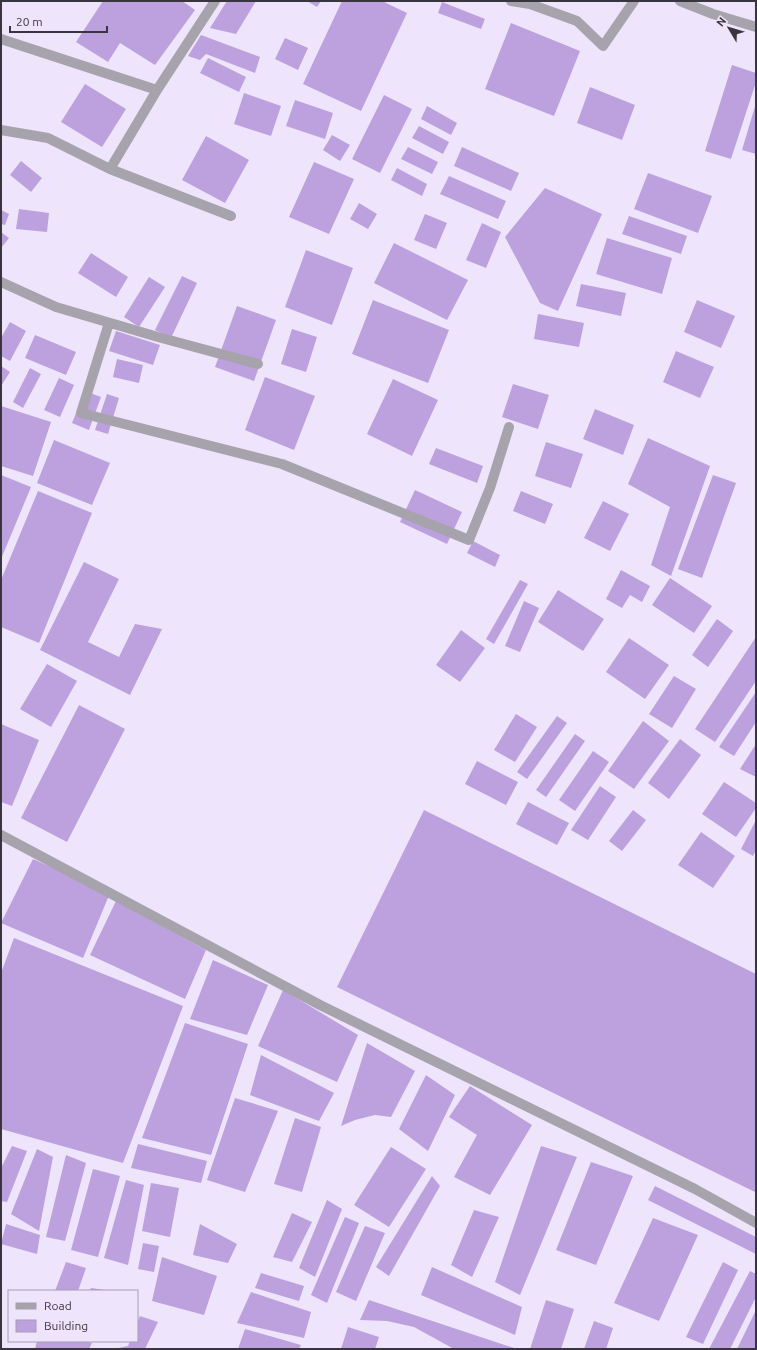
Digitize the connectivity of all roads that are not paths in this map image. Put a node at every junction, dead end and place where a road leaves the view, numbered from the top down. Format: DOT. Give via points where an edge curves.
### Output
graph roads {
  1 [pos="215,1"];
  2 [pos="512,1"];
  3 [pos="634,1"];
  4 [pos="680,1"];
  5 [pos="756,27"];
  6 [pos="1,40"];
  7 [pos="157,90"];
  8 [pos="1,130"];
  9 [pos="110,169"];
  10 [pos="231,216"];
  11 [pos="1,282"];
  12 [pos="109,323"];
  13 [pos="258,364"];
  14 [pos="509,427"];
  15 [pos="1,835"];
  16 [pos="756,1222"];
  1 -- 7 [label="street"];
  2 -- 3 [label="street" via="530,4 577,21 602,46"];
  4 -- 5 [label="street"];
  6 -- 7 [label="street"];
  7 -- 9 [label="street"];
  8 -- 9 [label="street" via="48,138"];
  9 -- 10 [label="street"];
  11 -- 12 [label="street" via="56,307"];
  12 -- 13 [label="street"];
  12 -- 14 [label="street" via="81,413 282,464 469,540 490,488"];
  15 -- 16 [label="street" via="320,1004 696,1189"];
}
